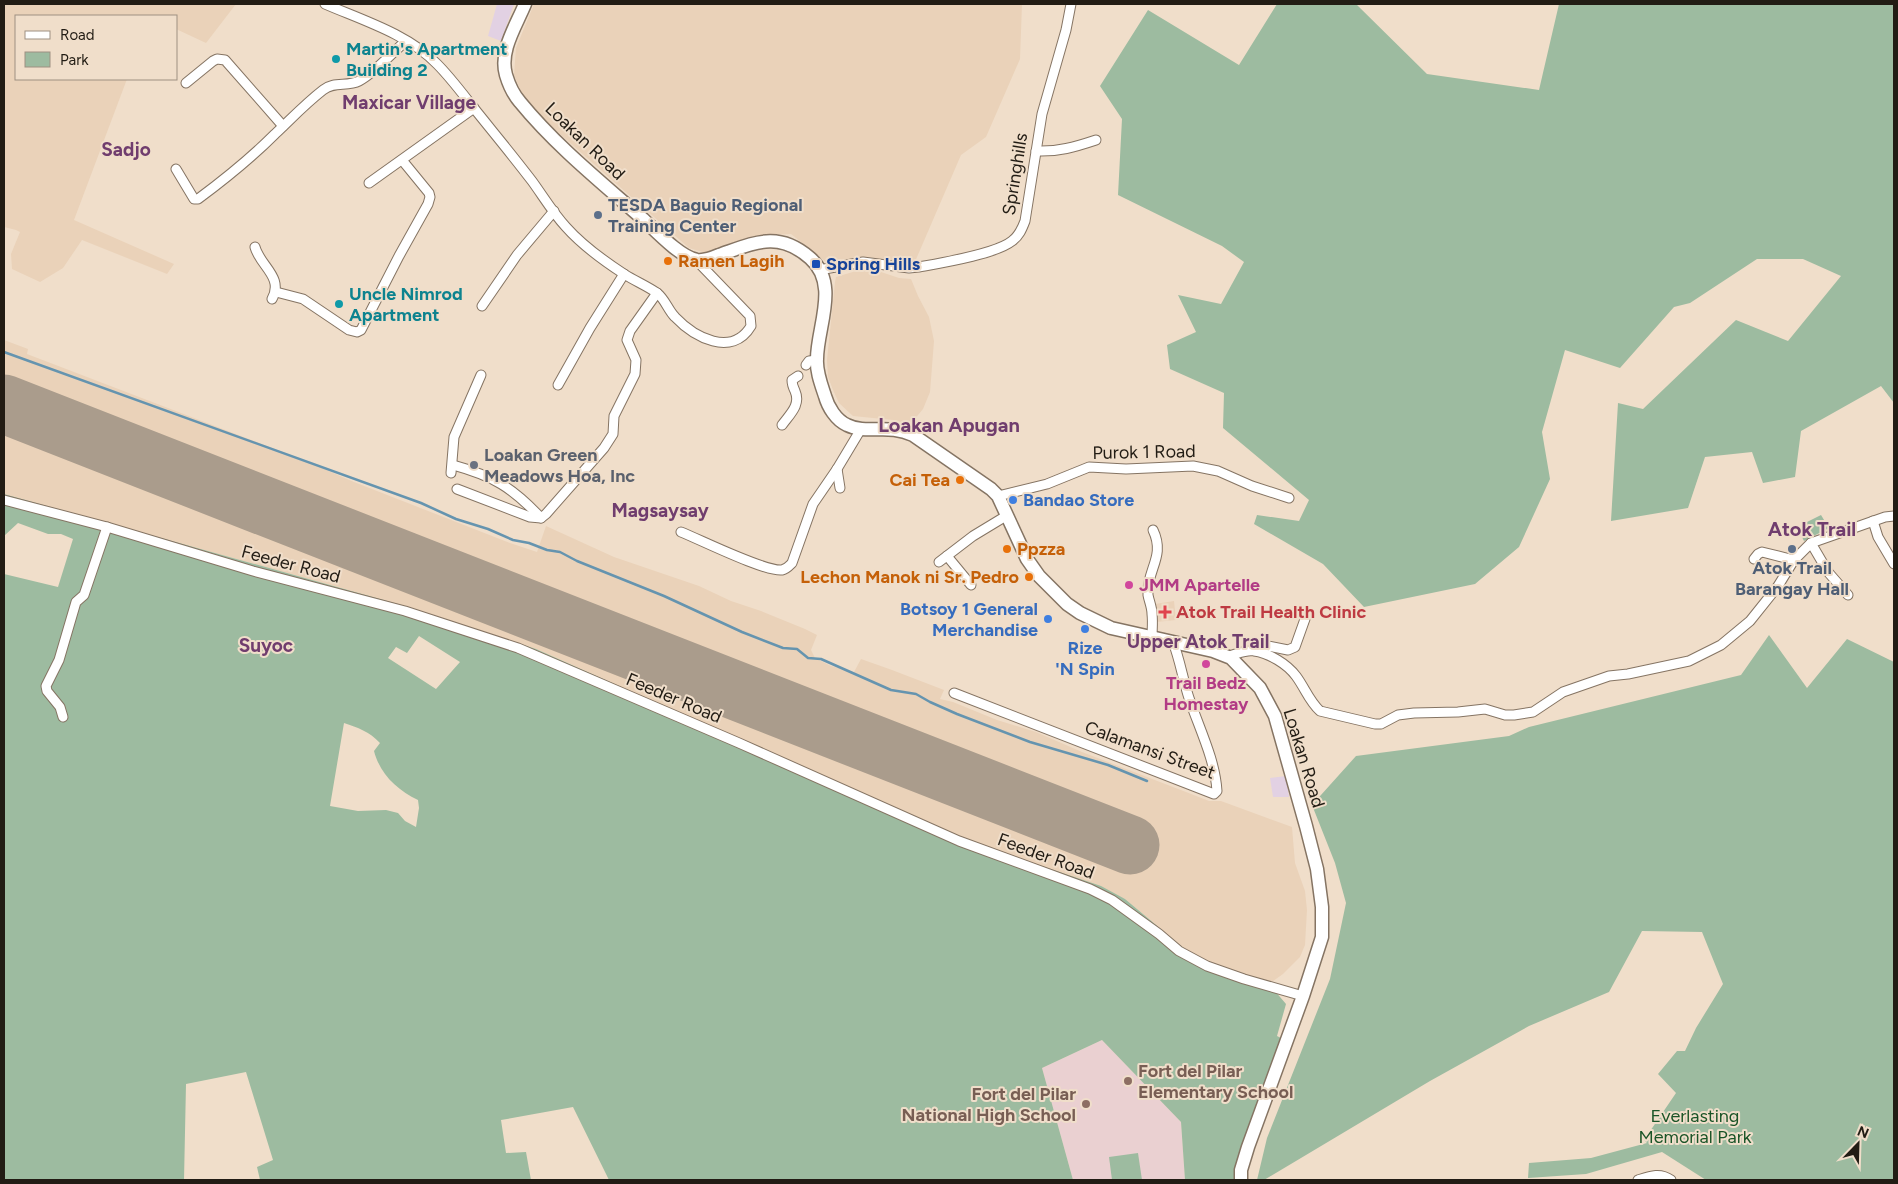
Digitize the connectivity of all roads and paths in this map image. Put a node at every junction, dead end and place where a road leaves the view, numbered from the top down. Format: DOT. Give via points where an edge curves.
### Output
graph roads {
  1 [pos="324,4"];
  2 [pos="525,4"];
  3 [pos="1071,4"];
  4 [pos="406,41"];
  5 [pos="186,83"];
  6 [pos="474,108"];
  7 [pos="283,126"];
  8 [pos="1096,140"];
  9 [pos="1036,151"];
  10 [pos="402,160"];
  11 [pos="176,168"];
  12 [pos="369,183"];
  13 [pos="554,211"];
  14 [pos="255,247"];
  15 [pos="696,260"];
  16 [pos="820,270"];
  17 [pos="624,274"];
  18 [pos="657,293"];
  19 [pos="482,306"];
  20 [pos="481,375"];
  21 [pos="798,376"];
  22 [pos="558,385"];
  23 [pos="782,424"];
  24 [pos="860,429"];
  25 [pos="837,469"];
  26 [pos="840,488"];
  27 [pos="457,489"];
  28 [pos="998,496"];
  29 [pos="1289,498"];
  30 [pos="4,500"];
  31 [pos="1006,516"];
  32 [pos="1894,516"];
  33 [pos="541,518"];
  34 [pos="1873,521"];
  35 [pos="107,527"];
  36 [pos="1153,530"];
  37 [pos="681,532"];
  38 [pos="1811,543"];
  39 [pos="947,556"];
  40 [pos="1754,559"];
  41 [pos="1794,560"];
  42 [pos="940,562"];
  43 [pos="1894,564"];
  44 [pos="971,585"];
  45 [pos="1848,595"];
  46 [pos="1305,619"];
  47 [pos="1152,638"];
  48 [pos="1173,642"];
  49 [pos="1252,650"];
  50 [pos="1228,656"];
  51 [pos="954,693"];
  52 [pos="63,717"];
  53 [pos="1303,996"];
  54 [pos="1241,1180"];
  55 [pos="1638,1180"];
  56 [pos="1671,1180"];
  1 -- 4 [label="street"];
  2 -- 15 [label="main road, Loakan Road" via="508,43 504,63 518,101 601,182 678,250"];
  3 -- 9 [label="street, Springhills" via="1042,114"];
  4 -- 6 [label="street" via="437,63"];
  4 -- 7 [label="street" via="362,79 325,88"];
  5 -- 7 [label="street" via="213,60 225,60"];
  6 -- 10 [label="street"];
  6 -- 13 [label="street"];
  7 -- 11 [label="street" via="198,199 190,195"];
  8 -- 9 [label="street" via="1055,152"];
  9 -- 16 [label="street, Springhills" via="1023,227 1006,245 918,268 863,262"];
  10 -- 12 [label="street"];
  10 -- 14 [label="street" via="430,198 361,330 349,330 303,299 274,296 276,285"];
  13 -- 17 [label="street" via="566,227"];
  13 -- 19 [label="street"];
  15 -- 16 [label="main road" via="706,260 762,242 778,241 799,249"];
  15 -- 18 [label="street" via="750,316 751,326 742,338 726,342 698,336 673,316"];
  16 -- 24 [label="main road, Loakan Road" via="825,291 825,313 811,363 826,402 838,419 847,426"];
  17 -- 18 [label="street"];
  17 -- 22 [label="street"];
  18 -- 33 [label="street" via="627,340 636,360 635,374 614,416 611,438"];
  20 -- 33 [label="street" via="454,437 452,469 475,471 500,483"];
  21 -- 23 [label="street" via="791,383 798,399 796,406"];
  24 -- 25 [label="street"];
  24 -- 28 [label="main road, Loakan Road" via="901,429"];
  25 -- 26 [label="street"];
  25 -- 37 [label="street" via="812,504 788,568 766,568"];
  27 -- 33 [label="street" via="530,517"];
  28 -- 29 [label="street, Purok 1 Road" via="1046,484 1089,467 1193,466"];
  28 -- 31 [label="main road, Loakan Road"];
  30 -- 35 [label="street, Feeder Road"];
  31 -- 39 [label="street"];
  31 -- 47 [label="main road, Loakan Road" via="1027,560 1067,604 1111,628"];
  32 -- 34 [label="street"];
  34 -- 38 [label="street"];
  34 -- 43 [label="street" via="1878,537"];
  35 -- 52 [label="street" via="84,595 76,602 59,660 46,686"];
  35 -- 53 [label="street, Feeder Road" via="253,571 405,611 518,648 959,841 1090,889 1112,900 1179,950 1207,966"];
  36 -- 47 [label="street" via="1158,548 1148,584"];
  38 -- 41 [label="street"];
  38 -- 45 [label="street" via="1828,572"];
  39 -- 42 [label="street"];
  39 -- 44 [label="street"];
  40 -- 41 [label="street" via="1762,552"];
  41 -- 49 [label="street" via="1758,613 1721,645 1689,661 1609,676 1563,692 1533,712 1505,715 1485,709 1414,713 1398,715 1381,724 1335,715 1320,711 1313,705 1297,676 1286,666"];
  46 -- 49 [label="street" via="1295,647 1288,650 1268,646"];
  47 -- 48 [label="main road, Loakan Road"];
  48 -- 50 [label="main road, Loakan Road"];
  48 -- 51 [label="street, Calamansi Street" via="1212,762 1218,791 1214,794"];
  49 -- 50 [label="street"];
  50 -- 53 [label="main road, Loakan Road" via="1260,688 1275,716 1317,869 1322,937"];
  53 -- 54 [label="main road, Loakan Road" via="1248,1147"];
  55 -- 56 [label="street" via="1654,1175"];
}
